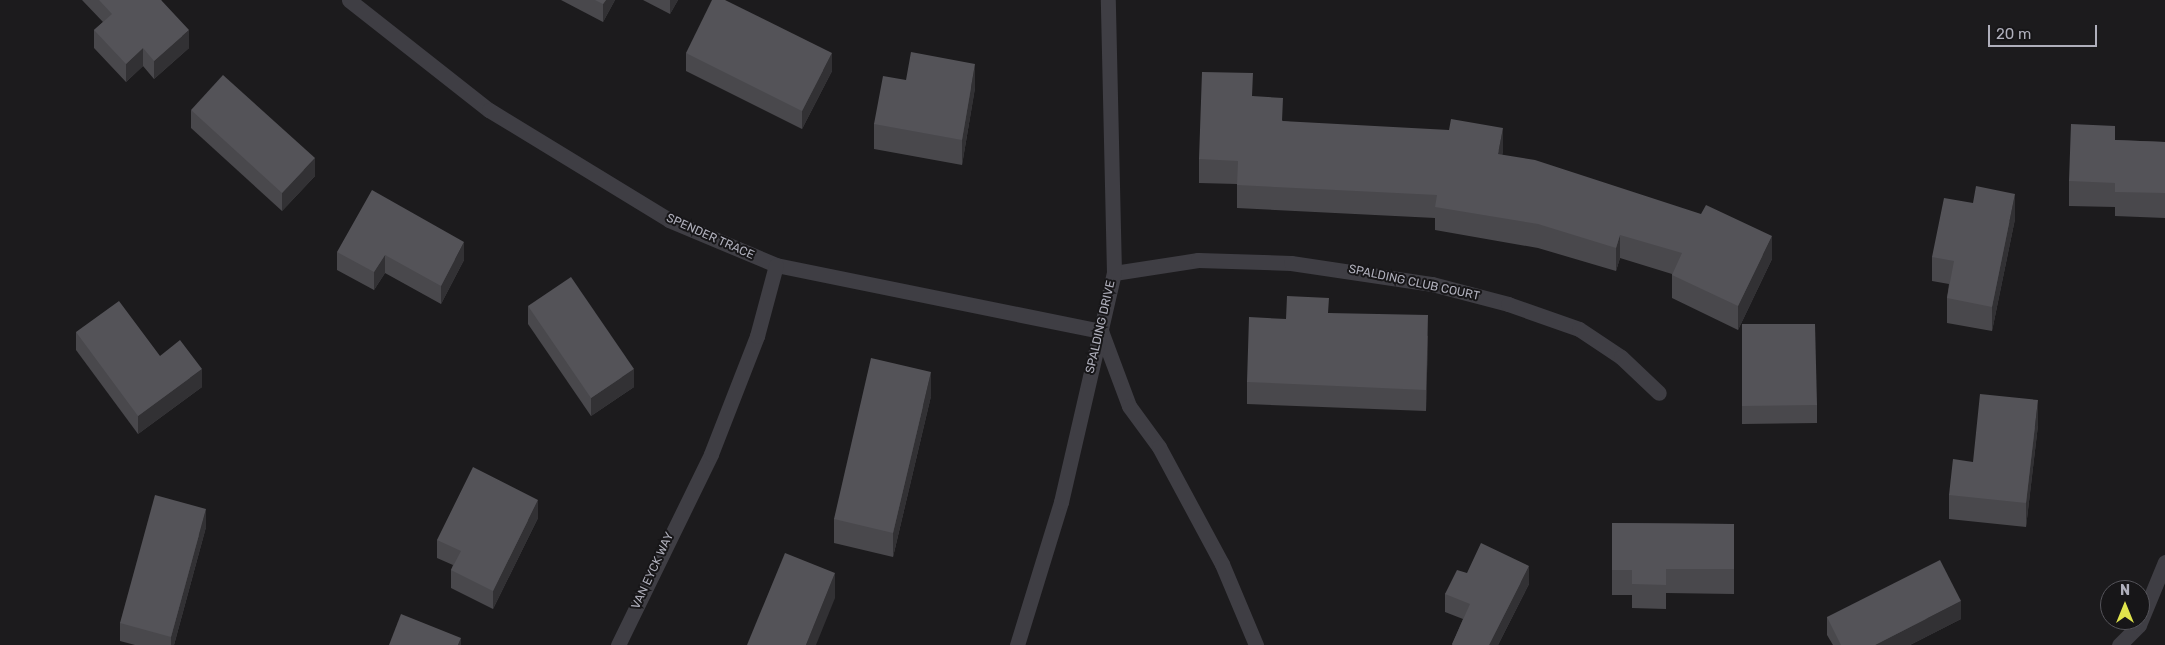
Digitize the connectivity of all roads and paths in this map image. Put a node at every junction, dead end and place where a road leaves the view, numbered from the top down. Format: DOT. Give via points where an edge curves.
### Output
graph roads {
  1 [pos="349,0"];
  2 [pos="1108,0"];
  3 [pos="776,265"];
  4 [pos="1114,273"];
  5 [pos="1101,331"];
  6 [pos="1659,393"];
  7 [pos="2165,562"];
  8 [pos="618,645"];
  9 [pos="1017,645"];
  10 [pos="1256,645"];
  11 [pos="2119,645"];
  1 -- 3 [label="street, SPENDER TRACE" via="489,110 669,220"];
  2 -- 4 [label="street, SPALDING DRIVE"];
  3 -- 5 [label="street, SPENDER TRACE"];
  3 -- 8 [label="street, VAN EYCK WAY" via="757,336 711,454"];
  4 -- 5 [label="street, SPALDING DRIVE"];
  4 -- 6 [label="street, SPALDING CLUB COURT" via="1198,260 1291,263 1432,284 1508,304 1579,329 1621,358"];
  5 -- 9 [label="street, SPALDING DRIVE" via="1060,502"];
  5 -- 10 [label="street" via="1129,406 1158,447 1222,564"];
  7 -- 11 [label="street" via="2139,626"];
}
